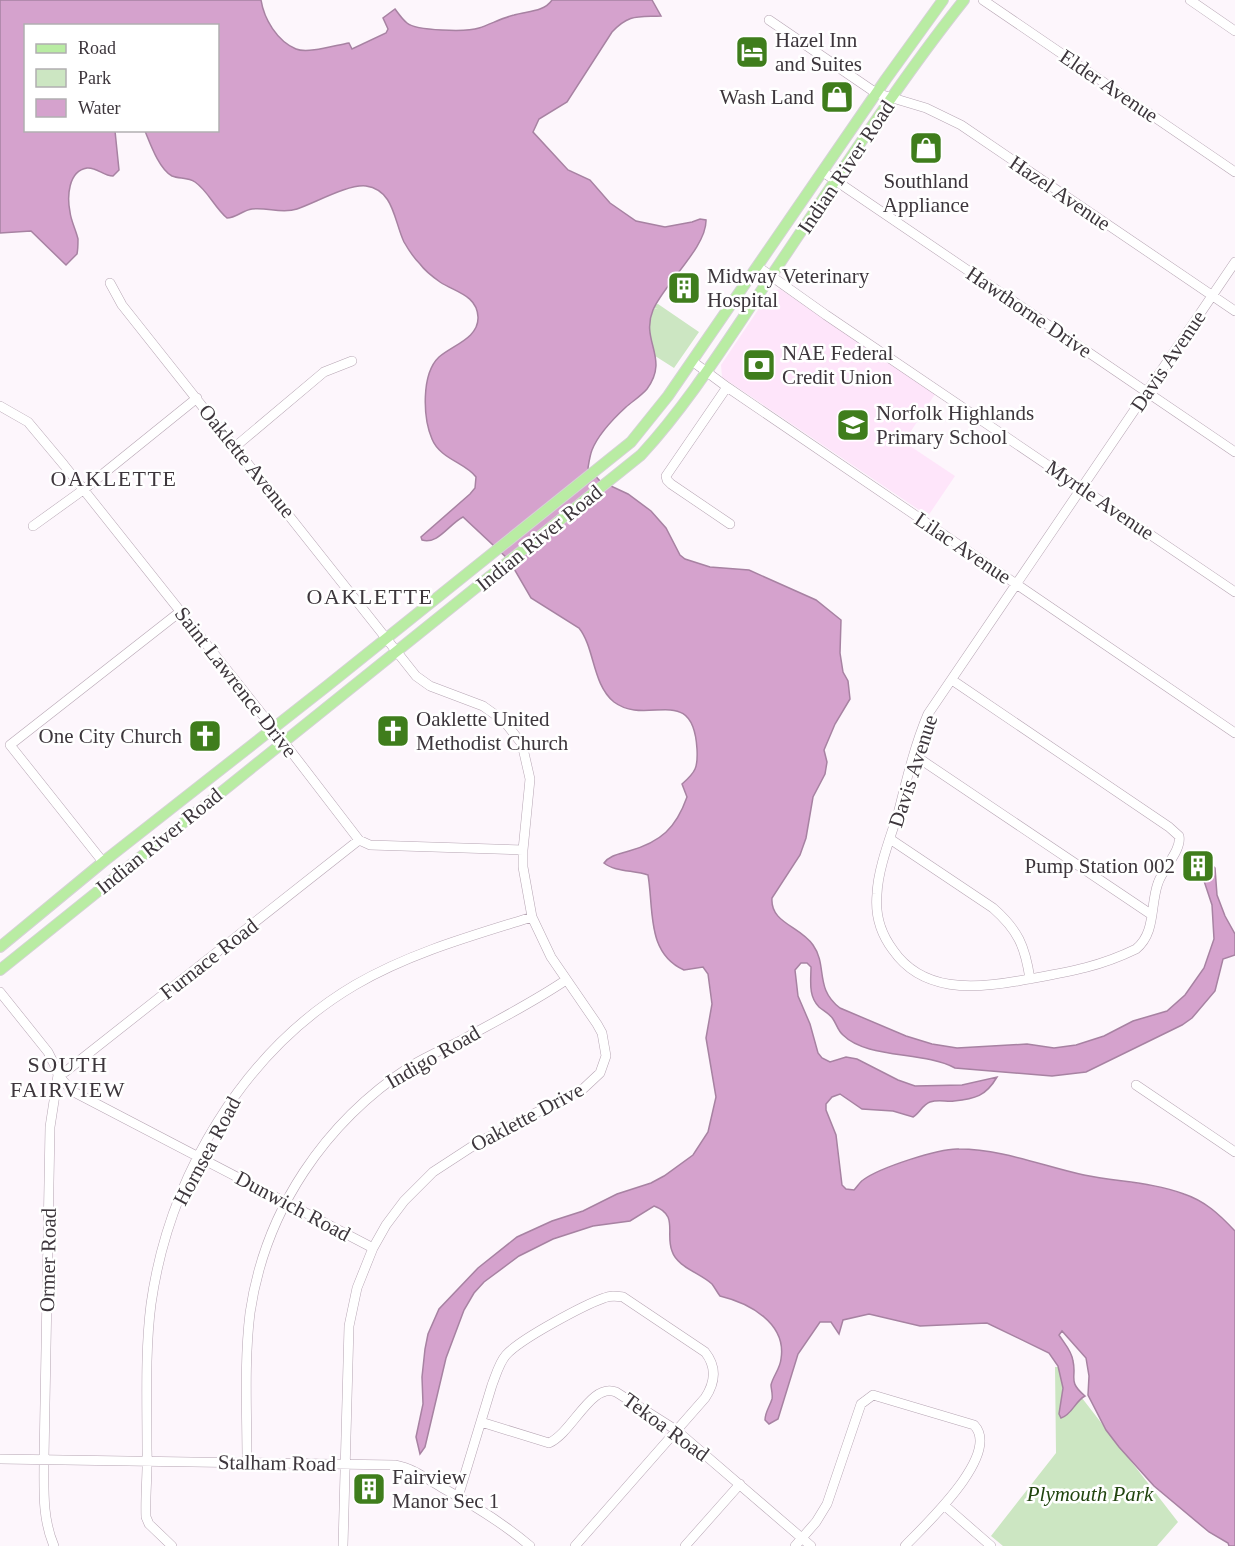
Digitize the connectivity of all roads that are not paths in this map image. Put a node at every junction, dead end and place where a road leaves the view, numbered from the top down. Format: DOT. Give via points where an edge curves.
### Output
graph roads {
  1 [pos="943,0"];
  2 [pos="964,0"];
  3 [pos="983,0"];
  4 [pos="1190,0"];
  5 [pos="769,20"];
  6 [pos="1235,31"];
  7 [pos="876,93"];
  8 [pos="892,98"];
  9 [pos="823,172"];
  10 [pos="1235,172"];
  11 [pos="836,181"];
  12 [pos="1235,262"];
  13 [pos="757,266"];
  14 [pos="772,276"];
  15 [pos="110,283"];
  16 [pos="1212,296"];
  17 [pos="1235,311"];
  18 [pos="352,361"];
  19 [pos="692,361"];
  20 [pos="707,372"];
  21 [pos="727,387"];
  22 [pos="1147,392"];
  23 [pos="196,398"];
  24 [pos="0,406"];
  25 [pos="236,446"];
  26 [pos="1235,452"];
  27 [pos="1082,488"];
  28 [pos="83,490"];
  29 [pos="730,524"];
  30 [pos="33,526"];
  31 [pos="1017,585"];
  32 [pos="1235,592"];
  33 [pos="181,611"];
  34 [pos="386,639"];
  35 [pos="397,652"];
  36 [pos="952,680"];
  37 [pos="273,728"];
  38 [pos="1235,733"];
  39 [pos="283,742"];
  40 [pos="914,755"];
  41 [pos="890,839"];
  42 [pos="359,840"];
  43 [pos="522,850"];
  44 [pos="103,862"];
  45 [pos="1152,915"];
  46 [pos="532,916"];
  47 [pos="0,947"];
  48 [pos="0,970"];
  49 [pos="1030,979"];
  50 [pos="566,980"];
  51 [pos="0,992"];
  52 [pos="58,1075"];
  53 [pos="1136,1085"];
  54 [pos="1235,1152"];
  55 [pos="199,1157"];
  56 [pos="286,1202"];
  57 [pos="373,1248"];
  58 [pos="481,1422"];
  59 [pos="676,1430"];
  60 [pos="0,1459"];
  61 [pos="44,1459"];
  62 [pos="147,1461"];
  63 [pos="246,1462"];
  64 [pos="347,1463"];
  65 [pos="740,1484"];
  66 [pos="458,1497"];
  67 [pos="944,1505"];
  68 [pos="798,1542"];
  69 [pos="54,1546"];
  70 [pos="172,1546"];
  71 [pos="343,1546"];
  72 [pos="530,1546"];
  73 [pos="575,1546"];
  74 [pos="685,1546"];
  75 [pos="811,1546"];
  76 [pos="905,1546"];
  77 [pos="991,1546"];
  1 -- 7 [label="main road, Indian River Road"];
  2 -- 8 [label="main road, Indian River Road"];
  3 -- 10 [label="street, Elder Avenue"];
  4 -- 6 [label="street"];
  5 -- 7 [label="street, Hazel Avenue"];
  7 -- 8 [label="street, Hazel Avenue"];
  7 -- 9 [label="main road, Indian River Road"];
  8 -- 11 [label="main road, Indian River Road"];
  8 -- 16 [label="street, Hazel Avenue" via="961,124"];
  9 -- 11 [label="street, Hawthorne Drive"];
  9 -- 13 [label="main road, Indian River Road"];
  11 -- 14 [label="main road, Indian River Road"];
  11 -- 22 [label="street, Hawthorne Drive"];
  12 -- 16 [label="street, Davis Avenue"];
  13 -- 14 [label="street, Myrtle Avenue"];
  13 -- 19 [label="main road, Indian River Road"];
  14 -- 20 [label="main road, Indian River Road"];
  14 -- 27 [label="street, Myrtle Avenue"];
  15 -- 23 [label="street, Oaklette Avenue" via="122,305"];
  16 -- 17 [label="street, Hazel Avenue"];
  16 -- 22 [label="street, Davis Avenue"];
  18 -- 25 [label="street" via="324,372"];
  19 -- 20 [label="street, Lilac Avenue"];
  19 -- 34 [label="main road, Indian River Road" via="631,442"];
  20 -- 21 [label="street, Lilac Avenue"];
  20 -- 35 [label="main road, Indian River Road" via="641,455"];
  21 -- 29 [label="street" via="666,476 671,484"];
  21 -- 31 [label="street, Lilac Avenue"];
  22 -- 26 [label="street, Hawthorne Drive"];
  22 -- 27 [label="street, Davis Avenue"];
  23 -- 25 [label="street, Oaklette Avenue"];
  23 -- 28 [label="street"];
  24 -- 28 [label="street, Saint Lawrence Drive" via="28,422"];
  25 -- 34 [label="street, Oaklette Avenue"];
  27 -- 31 [label="street, Davis Avenue"];
  27 -- 32 [label="street, Myrtle Avenue"];
  28 -- 30 [label="street"];
  28 -- 33 [label="street, Saint Lawrence Drive"];
  31 -- 36 [label="street, Davis Avenue"];
  31 -- 38 [label="street, Lilac Avenue"];
  33 -- 37 [label="street, Saint Lawrence Drive"];
  33 -- 44 [label="street" via="10,745"];
  34 -- 35 [label="street, Oaklette Drive"];
  34 -- 37 [label="main road, Indian River Road"];
  35 -- 39 [label="main road, Indian River Road"];
  35 -- 43 [label="street, Oaklette Drive" via="416,676 430,686 483,706 516,735 525,753 530,779"];
  36 -- 40 [label="street, Davis Avenue" via="928,714"];
  36 -- 45 [label="street, Davis Avenue" via="1175,831 1180,840 1178,848 1157,885"];
  37 -- 39 [label="street, Saint Lawrence Drive"];
  37 -- 44 [label="main road, Indian River Road"];
  39 -- 42 [label="street, Saint Lawrence Drive"];
  39 -- 48 [label="main road, Indian River Road"];
  40 -- 41 [label="street, Davis Avenue"];
  40 -- 45 [label="street"];
  41 -- 49 [label="street" via="1004,918 1024,948"];
  41 -- 49 [label="street, Davis Avenue" via="877,904 882,932 898,957 920,975 950,985 988,986"];
  42 -- 43 [label="street" via="370,845"];
  42 -- 52 [label="street, Furnace Road"];
  43 -- 46 [label="street, Oaklette Drive"];
  44 -- 47 [label="main road, Indian River Road"];
  45 -- 49 [label="street, Davis Avenue" via="1146,938 1136,949 1079,971"];
  46 -- 50 [label="street, Oaklette Drive"];
  46 -- 55 [label="street, Hornsea Road" via="410,957 365,979 320,1009 260,1064"];
  50 -- 56 [label="street, Indigo Road" via="421,1060 378,1089 326,1140"];
  50 -- 57 [label="street, Oaklette Drive" via="602,1033 606,1056 600,1073 584,1088 479,1142 433,1172 404,1201"];
  51 -- 52 [label="street" via="48,1052"];
  52 -- 55 [label="street, Dunwich Road" via="72,1091"];
  52 -- 61 [label="street, Ormer Road" via="50,1127"];
  53 -- 54 [label="street"];
  55 -- 56 [label="street, Dunwich Road"];
  55 -- 62 [label="street, Hornsea Road" via="165,1238 152,1299"];
  56 -- 57 [label="street, Dunwich Road"];
  56 -- 63 [label="street, Indigo Road" via="267,1241 250,1313"];
  57 -- 64 [label="street, Oaklette Drive" via="357,1288 349,1326"];
  58 -- 59 [label="street, Tekoa Road" via="549,1443 564,1432 599,1392 610,1389"];
  58 -- 59 [label="street" via="498,1368 514,1348 609,1296 623,1298 710,1359 712,1387"];
  58 -- 66 [label="street"];
  59 -- 65 [label="street, Tekoa Road"];
  59 -- 73 [label="street"];
  60 -- 61 [label="street, Stalham Road"];
  61 -- 62 [label="street, Stalham Road"];
  61 -- 69 [label="street, Ormer Road" via="44,1506"];
  62 -- 63 [label="street, Stalham Road"];
  62 -- 70 [label="street, Hornsea Road" via="146,1517"];
  63 -- 64 [label="street, Stalham Road"];
  64 -- 66 [label="street, Stalham Road" via="404,1467"];
  64 -- 71 [label="street, Oaklette Drive"];
  65 -- 68 [label="street, Tekoa Road"];
  65 -- 74 [label="street"];
  66 -- 72 [label="street, Stalham Road"];
  67 -- 68 [label="street" via="968,1476 978,1454 980,1432 974,1425 880,1396 867,1398 861,1404 827,1504"];
  67 -- 76 [label="street"];
  67 -- 77 [label="street"];
  68 -- 75 [label="street, Tekoa Road"];
}
